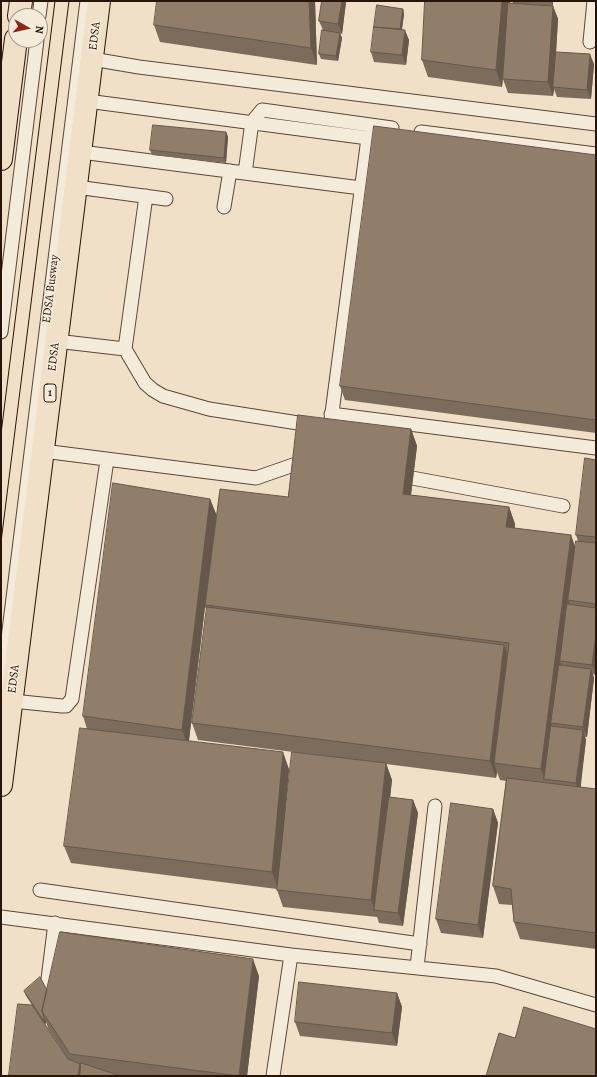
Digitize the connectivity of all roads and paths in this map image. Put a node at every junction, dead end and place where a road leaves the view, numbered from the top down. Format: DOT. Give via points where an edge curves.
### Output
graph roads {
  1 [pos="87,1"];
  2 [pos="99,1"];
  3 [pos="594,1"];
  4 [pos="590,42"];
  5 [pos="15,48"];
  6 [pos="35,48"];
  7 [pos="92,59"];
  8 [pos="87,101"];
  9 [pos="252,122"];
  10 [pos="596,124"];
  11 [pos="3,125"];
  12 [pos="388,128"];
  13 [pos="368,138"];
  14 [pos="81,152"];
  15 [pos="596,154"];
  16 [pos="1,159"];
  17 [pos="230,171"];
  18 [pos="245,173"];
  19 [pos="76,186"];
  20 [pos="361,188"];
  21 [pos="146,196"];
  22 [pos="166,199"];
  23 [pos="224,207"];
  24 [pos="1,332"];
  25 [pos="56,341"];
  26 [pos="125,349"];
  27 [pos="332,414"];
  28 [pos="596,448"];
  29 [pos="43,451"];
  30 [pos="107,460"];
  31 [pos="299,463"];
  32 [pos="412,478"];
  33 [pos="563,506"];
  34 [pos="6,698"];
  35 [pos="1,785"];
  36 [pos="435,806"];
  37 [pos="40,890"];
  38 [pos="1,917"];
  39 [pos="55,923"];
  40 [pos="420,944"];
  41 [pos="291,955"];
  42 [pos="417,967"];
  43 [pos="47,987"];
  44 [pos="596,1005"];
  45 [pos="272,1076"];
  1 -- 34 [label="lane, EDSA Busway"];
  2 -- 7 [label="highway, EDSA / 1"];
  3 -- 4 [label="lane"];
  5 -- 11 [label="highway"];
  6 -- 24 [label="lane"];
  7 -- 8 [label="highway, EDSA / 1"];
  7 -- 10 [label="lane"];
  8 -- 9 [label="lane"];
  8 -- 14 [label="highway, EDSA / 1"];
  9 -- 12 [label="lane" via="262,110"];
  9 -- 13 [label="lane"];
  9 -- 18 [label="lane"];
  11 -- 16 [label="highway"];
  12 -- 13 [label="lane"];
  12 -- 15 [label="lane"];
  13 -- 20 [label="lane"];
  14 -- 17 [label="lane"];
  14 -- 19 [label="highway, EDSA / 1"];
  17 -- 18 [label="lane"];
  17 -- 23 [label="lane"];
  18 -- 20 [label="lane"];
  19 -- 21 [label="lane"];
  19 -- 25 [label="highway, EDSA / 1"];
  20 -- 27 [label="lane"];
  21 -- 22 [label="lane"];
  21 -- 26 [label="lane"];
  25 -- 26 [label="lane"];
  25 -- 29 [label="highway, EDSA / 1"];
  26 -- 27 [label="lane" via="149,386 163,396 180,402 330,428"];
  27 -- 28 [label="lane"];
  29 -- 30 [label="lane"];
  29 -- 34 [label="highway, EDSA / 1"];
  30 -- 31 [label="lane" via="256,478"];
  30 -- 34 [label="lane" via="72,699 66,706 62,706"];
  32 -- 33 [label="lane"];
  34 -- 35 [label="highway, EDSA / 1"];
  36 -- 40 [label="lane"];
  37 -- 40 [label="lane"];
  38 -- 39 [label="lane"];
  39 -- 41 [label="lane"];
  39 -- 43 [label="lane"];
  40 -- 42 [label="lane"];
  41 -- 42 [label="lane"];
  41 -- 45 [label="lane"];
  42 -- 44 [label="lane" via="496,976"];
}
